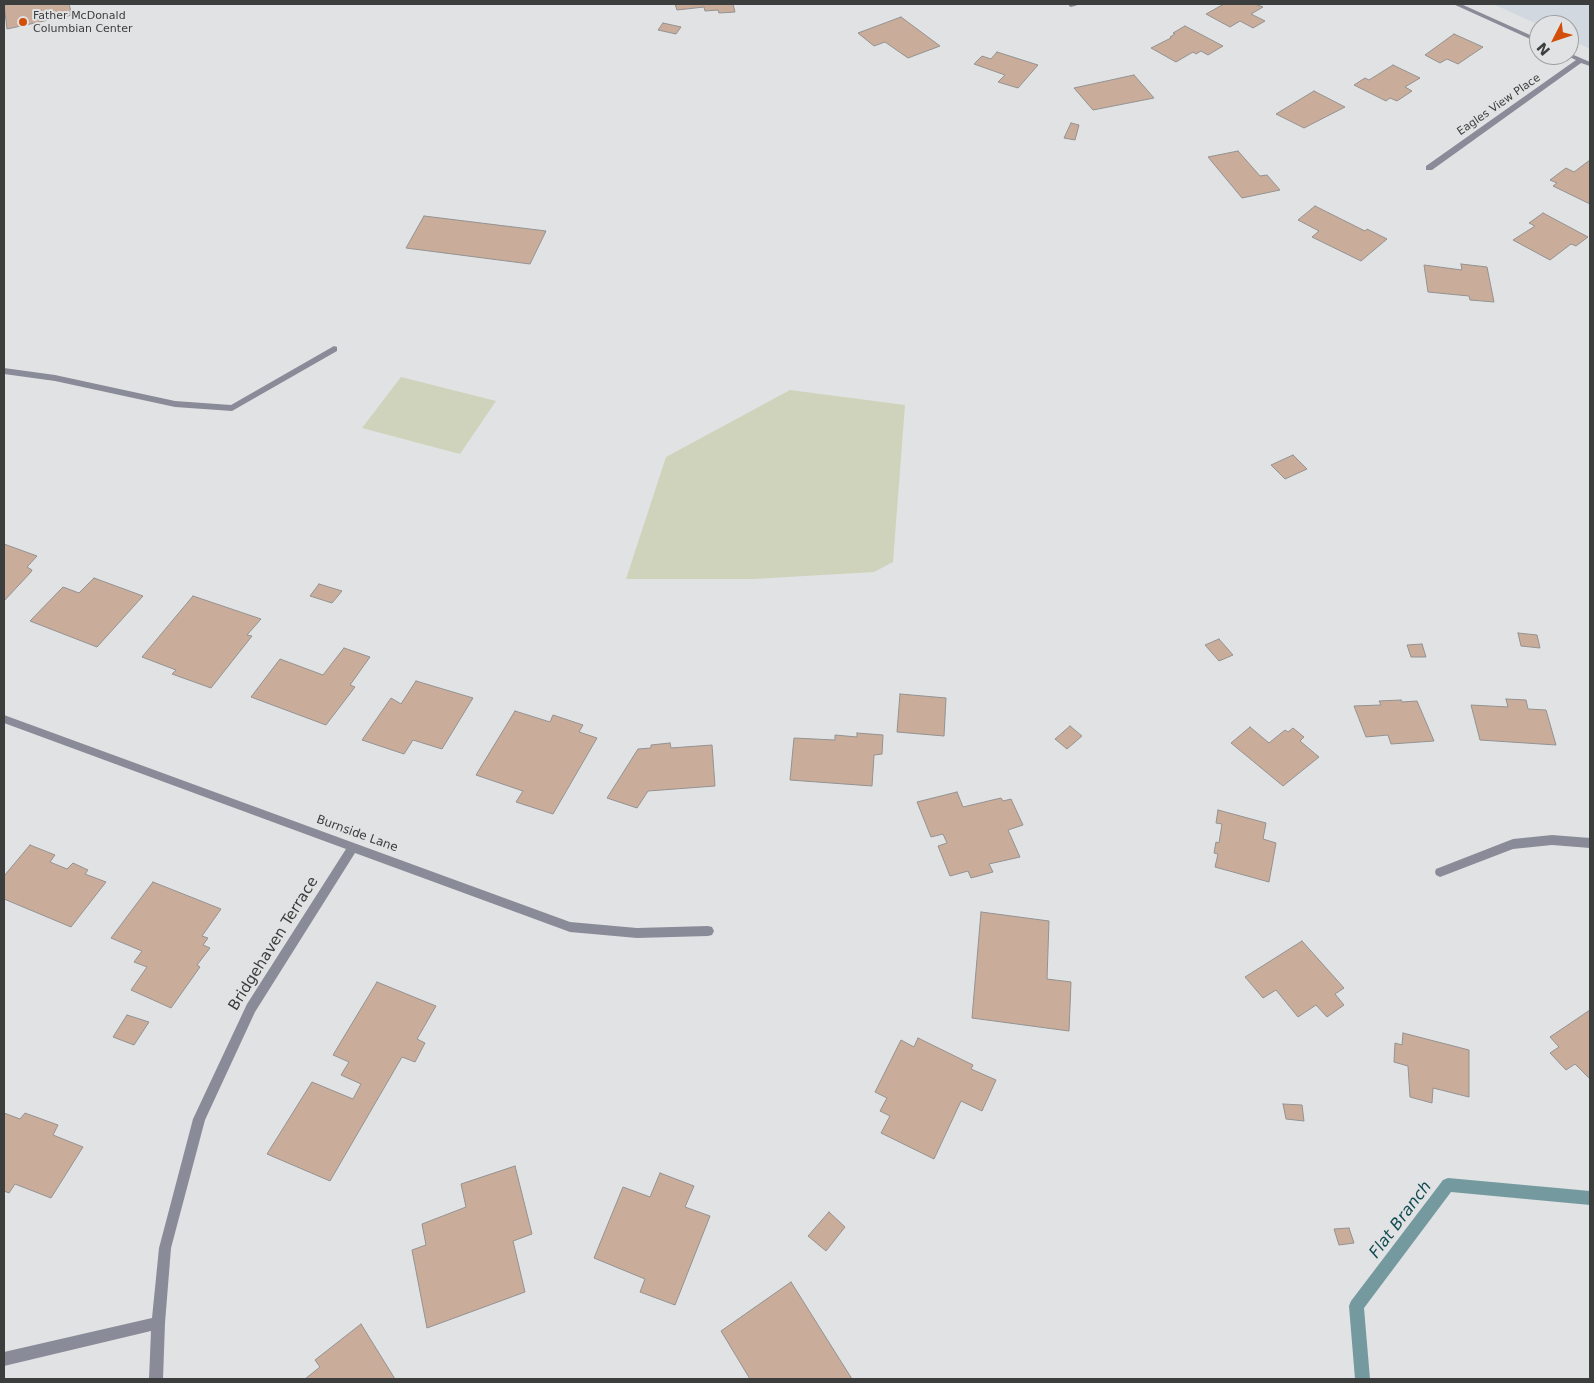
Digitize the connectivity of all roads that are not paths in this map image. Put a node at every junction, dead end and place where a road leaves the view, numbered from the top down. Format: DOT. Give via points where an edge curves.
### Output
graph roads {
  1 [pos="1456,4"];
  2 [pos="1529,37"];
  3 [pos="1579,59"];
  4 [pos="1582,60"];
  5 [pos="1590,64"];
  6 [pos="1429,168"];
  7 [pos="334,349"];
  8 [pos="4,371"];
  9 [pos="4,719"];
  10 [pos="1590,843"];
  11 [pos="353,848"];
  12 [pos="1440,872"];
  13 [pos="708,931"];
  14 [pos="158,1323"];
  15 [pos="4,1359"];
  16 [pos="156,1379"];
  1 -- 2 [label="street"];
  3 -- 4 [label="street"];
  4 -- 5 [label="street"];
  4 -- 6 [label="street, Eagles View Place"];
  7 -- 8 [label="street" via="232,408 175,404 54,378"];
  9 -- 11 [label="street, Burnside Lane"];
  10 -- 12 [label="street" via="1552,840 1513,844"];
  11 -- 13 [label="street, Burnside Lane" via="570,927 636,933"];
  11 -- 14 [label="street, Bridgehaven Terrace" via="250,1008 198,1119 165,1248"];
  14 -- 15 [label="street"];
  14 -- 16 [label="street, Bridgehaven Terrace"];
}
